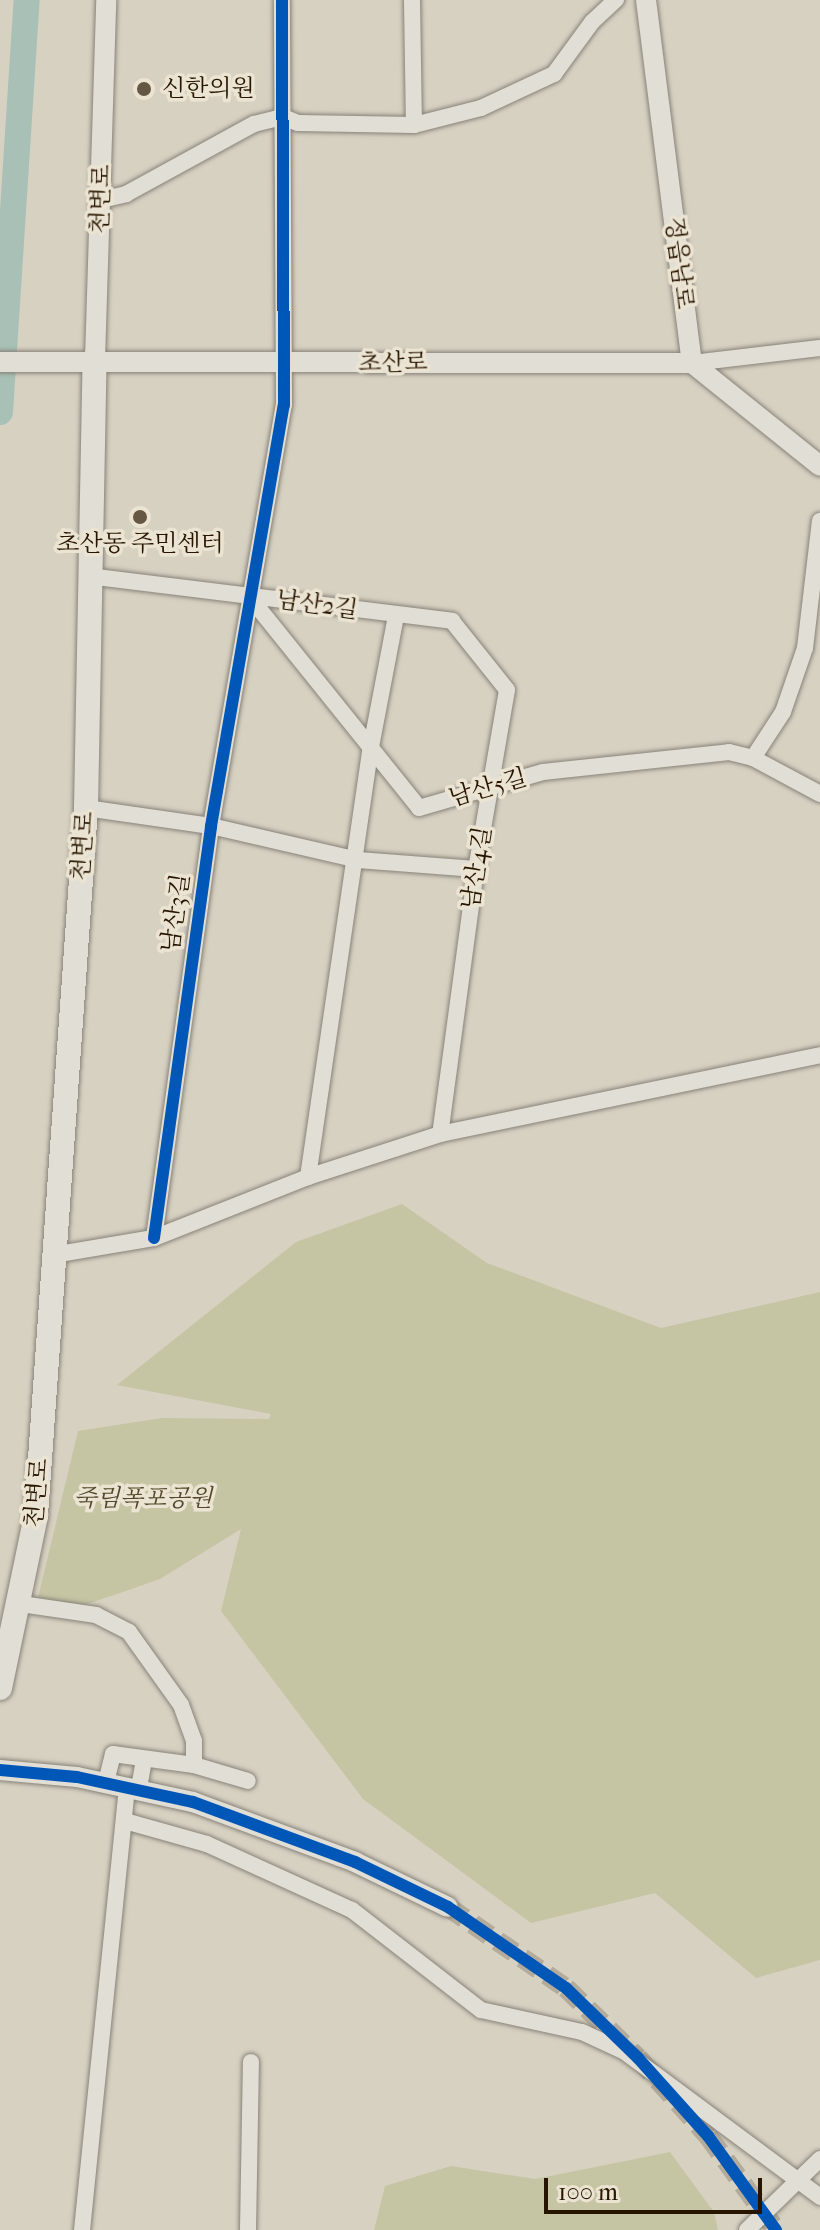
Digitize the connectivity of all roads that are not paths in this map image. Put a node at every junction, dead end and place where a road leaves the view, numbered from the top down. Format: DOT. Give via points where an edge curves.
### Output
graph roads {
  1 [pos="106,0"];
  2 [pos="282,0"];
  3 [pos="412,0"];
  4 [pos="616,0"];
  5 [pos="646,0"];
  6 [pos="283,117"];
  7 [pos="414,125"];
  8 [pos="101,200"];
  9 [pos="820,348"];
  10 [pos="95,359"];
  11 [pos="0,362"];
  12 [pos="692,363"];
  13 [pos="287,365"];
  14 [pos="820,466"];
  15 [pos="820,521"];
  16 [pos="88,576"];
  17 [pos="248,595"];
  18 [pos="396,616"];
  19 [pos="452,621"];
  20 [pos="371,747"];
  21 [pos="753,758"];
  22 [pos="491,784"];
  23 [pos="820,794"];
  24 [pos="86,808"];
  25 [pos="211,826"];
  26 [pos="358,860"];
  27 [pos="476,869"];
  28 [pos="820,1055"];
  29 [pos="440,1134"];
  30 [pos="308,1177"];
  31 [pos="154,1238"];
  32 [pos="53,1255"];
  33 [pos="21,1604"];
  34 [pos="0,1688"];
  35 [pos="144,1759"];
  36 [pos="194,1765"];
  37 [pos="0,1770"];
  38 [pos="248,1781"];
  39 [pos="124,1785"];
  40 [pos="125,1821"];
  41 [pos="448,1907"];
  42 [pos="251,2062"];
  43 [pos="820,2159"];
  44 [pos="798,2178"];
  45 [pos="820,2197"];
  46 [pos="82,2230"];
  47 [pos="248,2230"];
  48 [pos="747,2230"];
  1 -- 8 [label="street, 천변로"];
  2 -- 6 [label="street, 남산3길"];
  3 -- 7 [label="street"];
  4 -- 7 [label="street" via="592,22 554,74 481,108"];
  5 -- 12 [label="street, 정읍남로"];
  6 -- 7 [label="street" via="298,123"];
  6 -- 8 [label="street" via="254,124 126,194"];
  6 -- 13 [label="street, 남산3길"];
  8 -- 10 [label="street, 천변로"];
  9 -- 12 [label="street"];
  10 -- 11 [label="street, 초산로"];
  10 -- 13 [label="street, 초산로"];
  10 -- 16 [label="main road, 천변로"];
  12 -- 13 [label="street, 초산로"];
  12 -- 14 [label="street"];
  13 -- 17 [label="street, 남산3길"];
  15 -- 21 [label="street" via="805,648 783,712"];
  16 -- 17 [label="street, 남산2길"];
  16 -- 24 [label="main road, 천변로"];
  17 -- 18 [label="street, 남산2길"];
  17 -- 20 [label="street, 남산5길"];
  17 -- 25 [label="street, 남산3길"];
  18 -- 19 [label="street, 남산2길"];
  18 -- 20 [label="street"];
  19 -- 22 [label="street, 남산4길" via="507,690"];
  20 -- 22 [label="street, 남산5길" via="419,808"];
  20 -- 26 [label="street"];
  21 -- 22 [label="street, 남산5길" via="729,752 543,772"];
  21 -- 23 [label="street, 남산5길"];
  22 -- 27 [label="street, 남산4길"];
  24 -- 25 [label="street"];
  24 -- 32 [label="main road, 천변로"];
  25 -- 26 [label="street"];
  25 -- 31 [label="street, 남산3길"];
  26 -- 27 [label="street"];
  26 -- 30 [label="street"];
  27 -- 29 [label="street, 남산4길"];
  28 -- 29 [label="street"];
  29 -- 30 [label="street"];
  30 -- 31 [label="street"];
  31 -- 32 [label="street"];
  32 -- 33 [label="main road, 천변로" via="36,1515"];
  33 -- 34 [label="main road, 천변로"];
  33 -- 36 [label="street" via="96,1615 129,1632 181,1705 194,1741"];
  35 -- 36 [label="street"];
  35 -- 39 [label="street"];
  35 -- 39 [label="street" via="113,1754"];
  36 -- 38 [label="street"];
  37 -- 39 [label="street"];
  39 -- 40 [label="street"];
  39 -- 41 [label="street" via="193,1802 355,1862"];
  40 -- 44 [label="street" via="207,1844 352,1910 481,2010 582,2032 625,2052"];
  40 -- 46 [label="street"];
  42 -- 47 [label="street"];
  43 -- 44 [label="street"];
  44 -- 45 [label="street"];
  44 -- 48 [label="street"];
}
